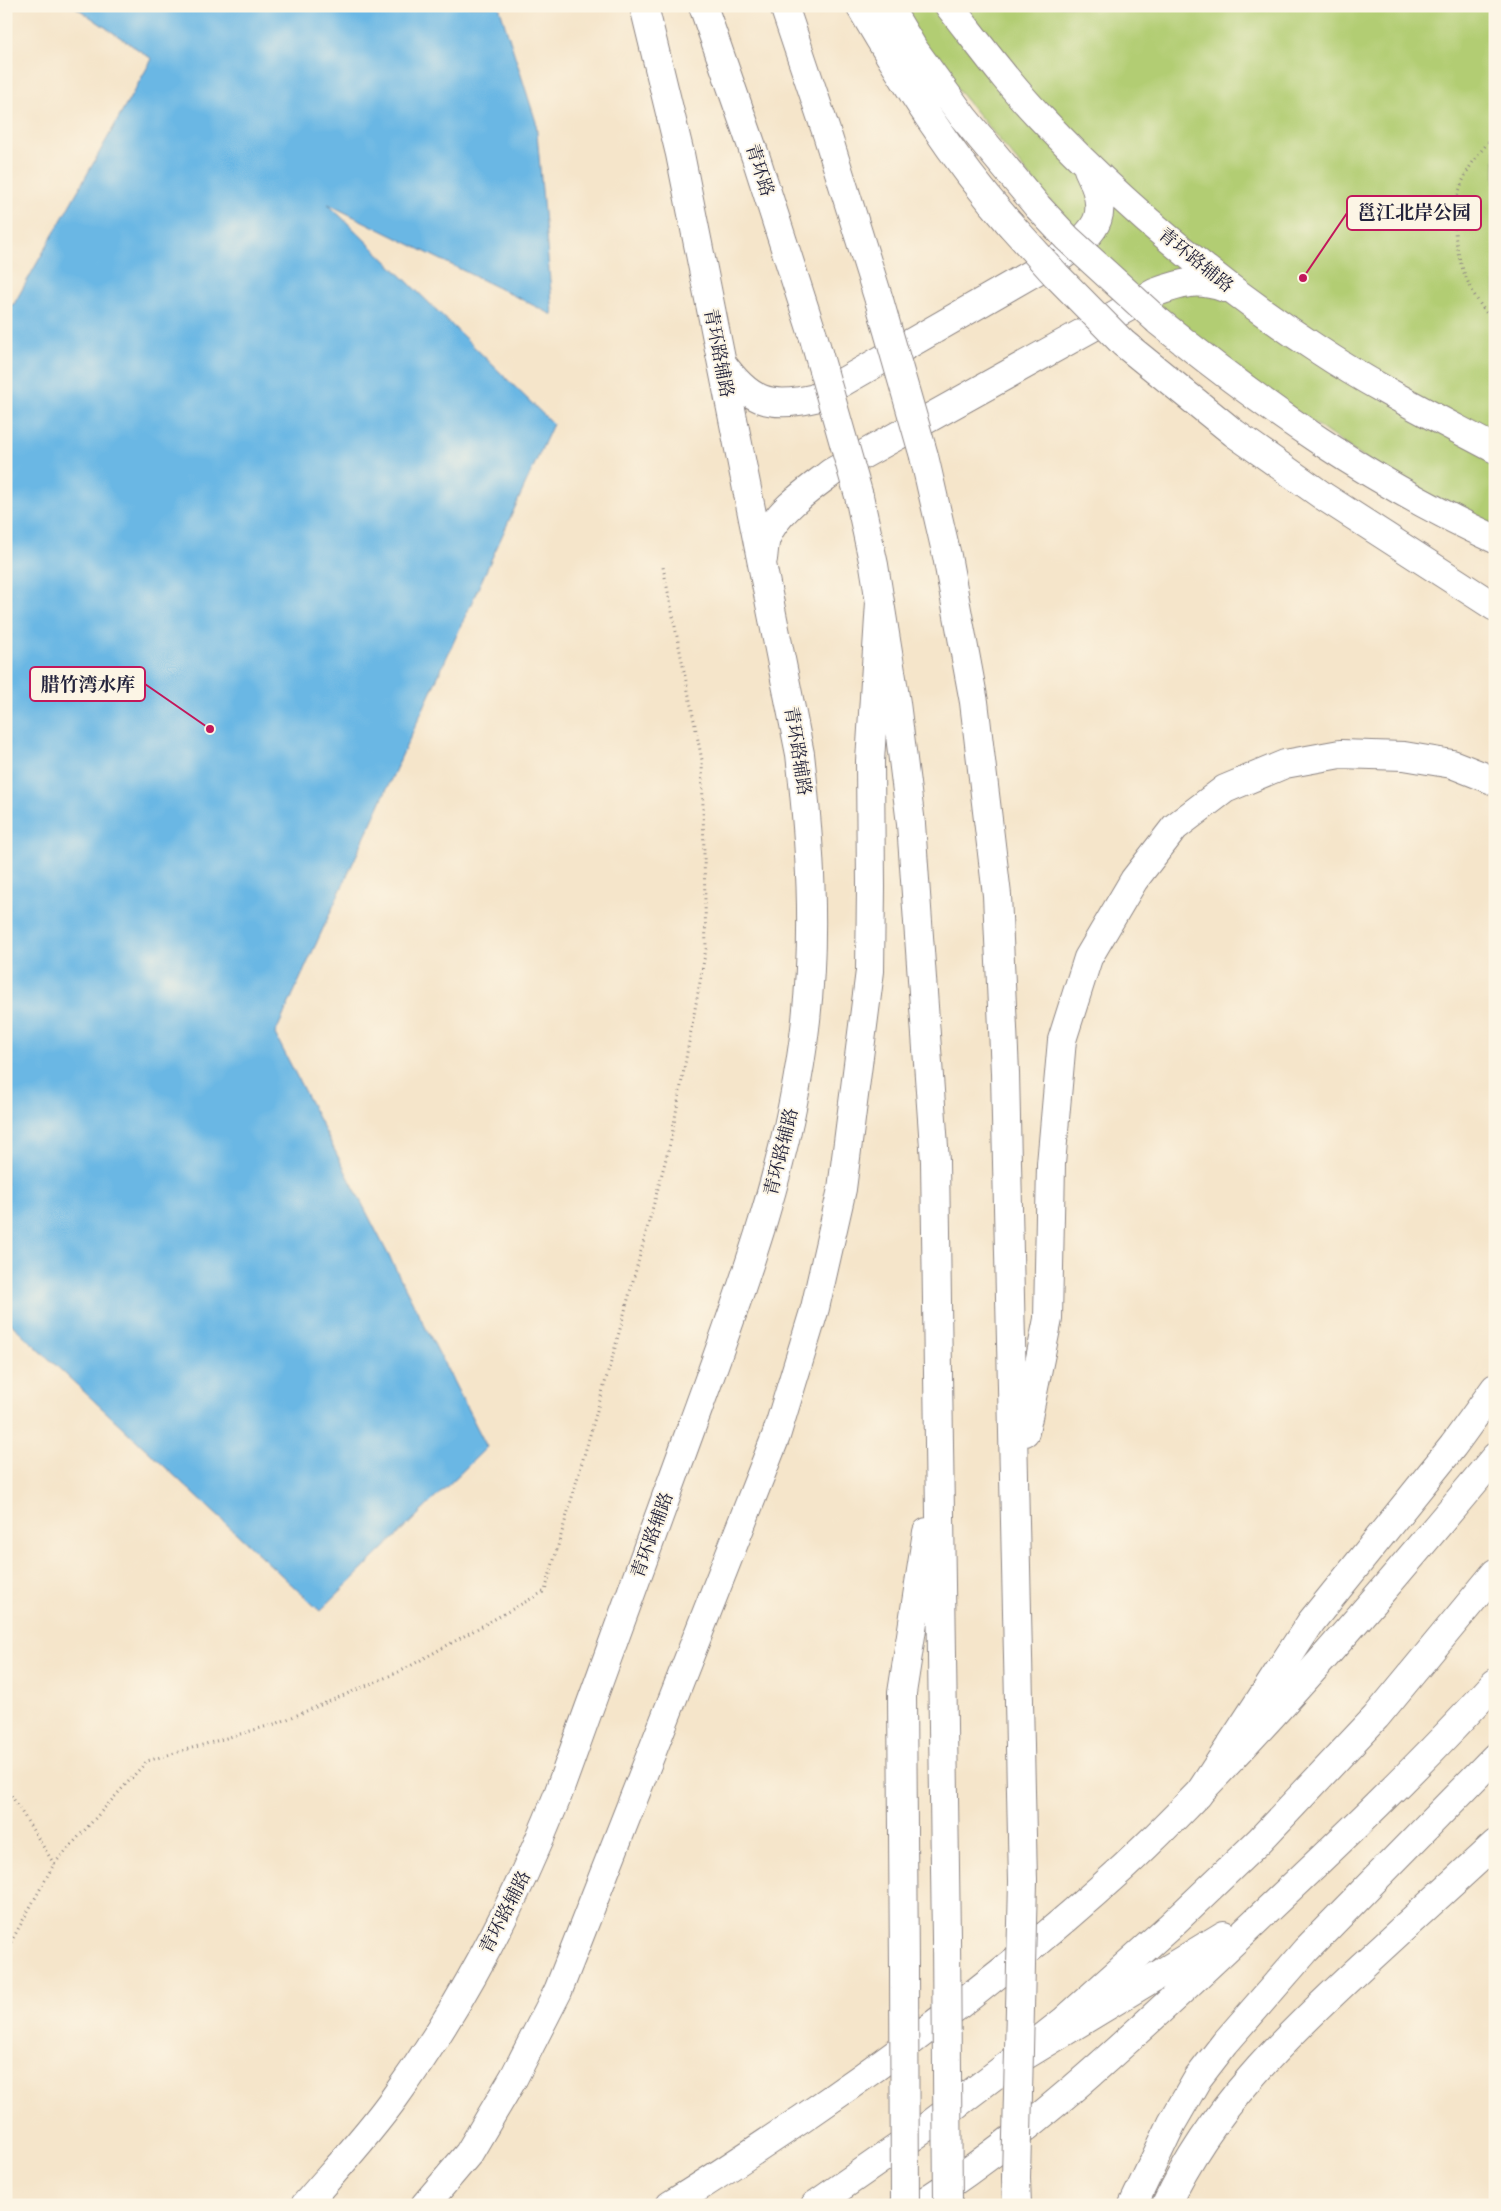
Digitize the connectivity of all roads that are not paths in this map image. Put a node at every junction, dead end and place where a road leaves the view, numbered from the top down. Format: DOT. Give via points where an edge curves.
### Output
graph roads {
  1 [pos="644,6"];
  2 [pos="703,6"];
  3 [pos="784,6"];
  4 [pos="860,6"];
  5 [pos="888,6"];
  6 [pos="949,6"];
  7 [pos="1086,164"];
  8 [pos="1236,292"];
  9 [pos="721,362"];
  10 [pos="1495,449"];
  11 [pos="1495,539"];
  12 [pos="762,564"];
  13 [pos="880,602"];
  14 [pos="1495,607"];
  15 [pos="1495,781"];
  16 [pos="1495,1388"];
  17 [pos="940,1454"];
  18 [pos="1495,1457"];
  19 [pos="1015,1477"];
  20 [pos="1495,1572"];
  21 [pos="1495,1683"];
  22 [pos="1495,1757"];
  23 [pos="1198,1795"];
  24 [pos="1495,1844"];
  25 [pos="1271,1907"];
  26 [pos="1003,2069"];
  27 [pos="305,2205"];
  28 [pos="425,2205"];
  29 [pos="670,2205"];
  30 [pos="815,2205"];
  31 [pos="905,2205"];
  32 [pos="919,2205"];
  33 [pos="948,2205"];
  34 [pos="1016,2205"];
  35 [pos="1134,2205"];
  36 [pos="1166,2205"];
  1 -- 9 [label="main road, 青环路辅路" via="680,154"];
  2 -- 13 [label="main road, 青环路, bridge" via="813,336 859,496"];
  3 -- 19 [label="main road, bridge" via="828,134 924,456 947,556 974,702 997,895"];
  4 -- 14 [label="main road, bridge" via="910,92 980,190 1056,275 1123,343 1234,433"];
  5 -- 11 [label="main road, bridge" via="964,118 1038,207 1067,238 1158,321 1267,407 1338,454 1450,518"];
  6 -- 7 [label="main road, 青环路辅路" via="1038,116"];
  7 -- 8 [label="main road, 青环路辅路" via="1198,264"];
  7 -- 9 [label="main road" via="1097,187 1100,205 1097,221 1086,238 1062,256 815,398 793,403 771,402 751,395 737,384"];
  8 -- 10 [label="main road, 青环路辅路" via="1376,386"];
  8 -- 12 [label="main road" via="1193,281 1154,293 832,472 810,488 772,526"];
  9 -- 12 [label="main road, 青环路辅路"];
  12 -- 27 [label="main road, 青环路辅路" via="800,754 812,891 808,1002 797,1087 766,1215 531,1861 468,1983 432,2043 395,2098"];
  13 -- 17 [label="main road" via="911,824 935,1161"];
  13 -- 28 [label="main road" via="870,761 870,971 842,1189 815,1308 776,1436 558,1991 514,2077 469,2154"];
  15 -- 19 [label="main road" via="1452,764 1404,756 1340,754 1285,764 1225,789 1175,827 1134,880 1088,958 1062,1040 1051,1164 1048,1319"];
  16 -- 23 [label="main road" via="1311,1622"];
  17 -- 31 [label="main road, bridge" via="902,1693"];
  17 -- 33 [label="main road, bridge"];
  18 -- 23 [label="main road" via="1334,1647"];
  19 -- 34 [label="main road, bridge" via="1023,1881"];
  20 -- 26 [label="main road" via="1376,1717 1260,1840 1065,2020"];
  21 -- 25 [label="main road" via="1438,1745"];
  22 -- 35 [label="main road" via="1306,1950 1225,2043 1198,2078 1172,2123"];
  23 -- 29 [label="main road" via="1126,1865 1054,1928 929,2029 752,2153"];
  24 -- 36 [label="main road" via="1275,2050 1236,2094 1193,2152"];
  25 -- 26 [label="main road"];
  25 -- 32 [label="main road" via="1056,2103"];
  26 -- 30 [label="main road"];
}
